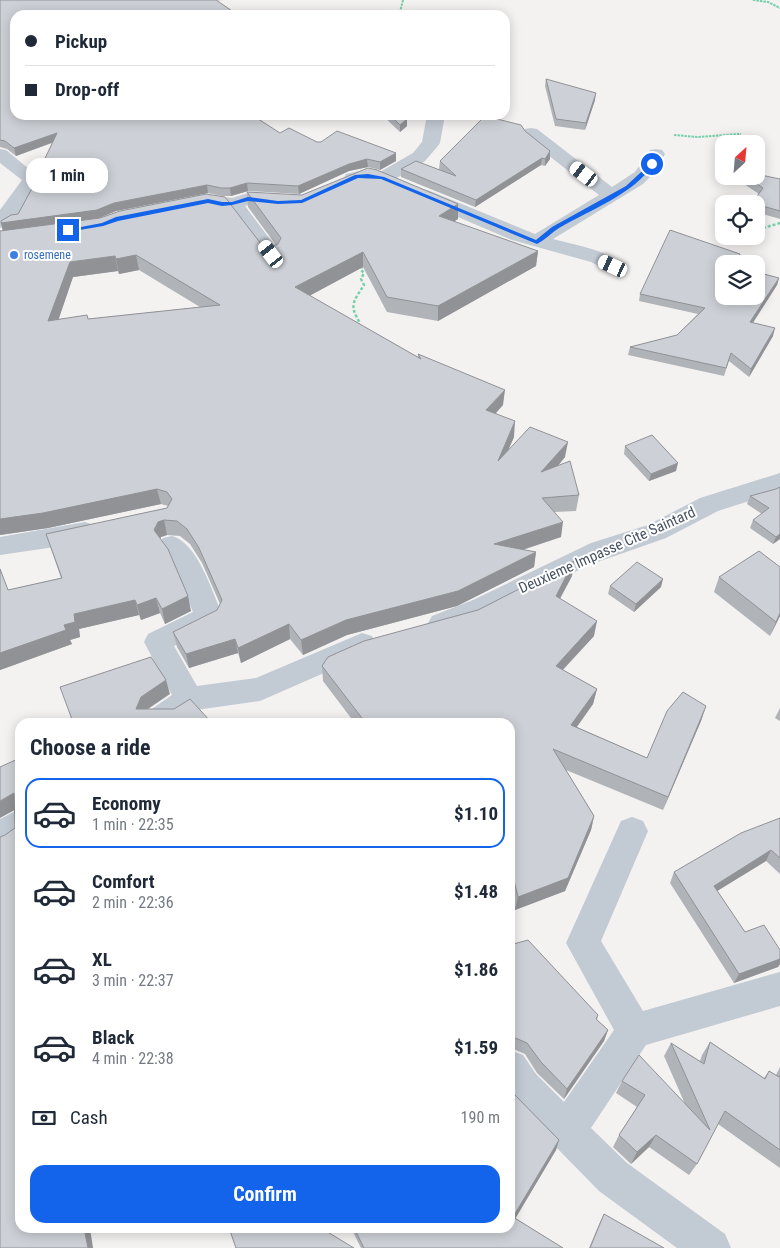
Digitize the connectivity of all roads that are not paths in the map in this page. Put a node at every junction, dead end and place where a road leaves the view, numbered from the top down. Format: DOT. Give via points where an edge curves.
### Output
graph roads {
  1 [pos="435,120"];
  2 [pos="531,133"];
  3 [pos="0,154"];
  4 [pos="656,154"];
  5 [pos="382,178"];
  6 [pos="338,185"];
  7 [pos="611,195"];
  8 [pos="302,202"];
  9 [pos="232,204"];
  10 [pos="175,207"];
  11 [pos="0,222"];
  12 [pos="537,242"];
  13 [pos="271,254"];
  14 [pos="613,266"];
  15 [pos="780,480"];
  16 [pos="108,526"];
  17 [pos="172,545"];
  18 [pos="0,546"];
  19 [pos="421,629"];
  20 [pos="385,638"];
  21 [pos="189,699"];
  22 [pos="162,718"];
  23 [pos="632,831"];
  24 [pos="780,989"];
  25 [pos="635,1032"];
  26 [pos="515,1075"];
  27 [pos="567,1131"];
  28 [pos="712,1248"];
  1 -- 5 [label="street" via="431,143 419,157"];
  2 -- 7 [label="street"];
  3 -- 11 [label="street" via="32,179"];
  4 -- 7 [label="street" via="644,174"];
  5 -- 6 [label="street" via="357,177"];
  5 -- 12 [label="street"];
  7 -- 12 [label="street" via="554,228"];
  8 -- 9 [label="street" via="248,199"];
  9 -- 10 [label="street" via="208,201"];
  9 -- 13 [label="street"];
  12 -- 14 [label="street" via="598,258"];
  15 -- 19 [label="street, Deuxieme Impasse Cite Saintard" via="764,489 713,503 664,529 601,550 466,616"];
  16 -- 18 [label="street"];
  17 -- 21 [label="street" via="184,559 209,616 158,642"];
  20 -- 21 [label="street" via="357,646 260,689"];
  21 -- 22 [label="street"];
  23 -- 25 [label="street" via="583,943"];
  24 -- 25 [label="street"];
  25 -- 27 [label="street"];
  26 -- 27 [label="street"];
  27 -- 28 [label="street" via="613,1178"];
}
